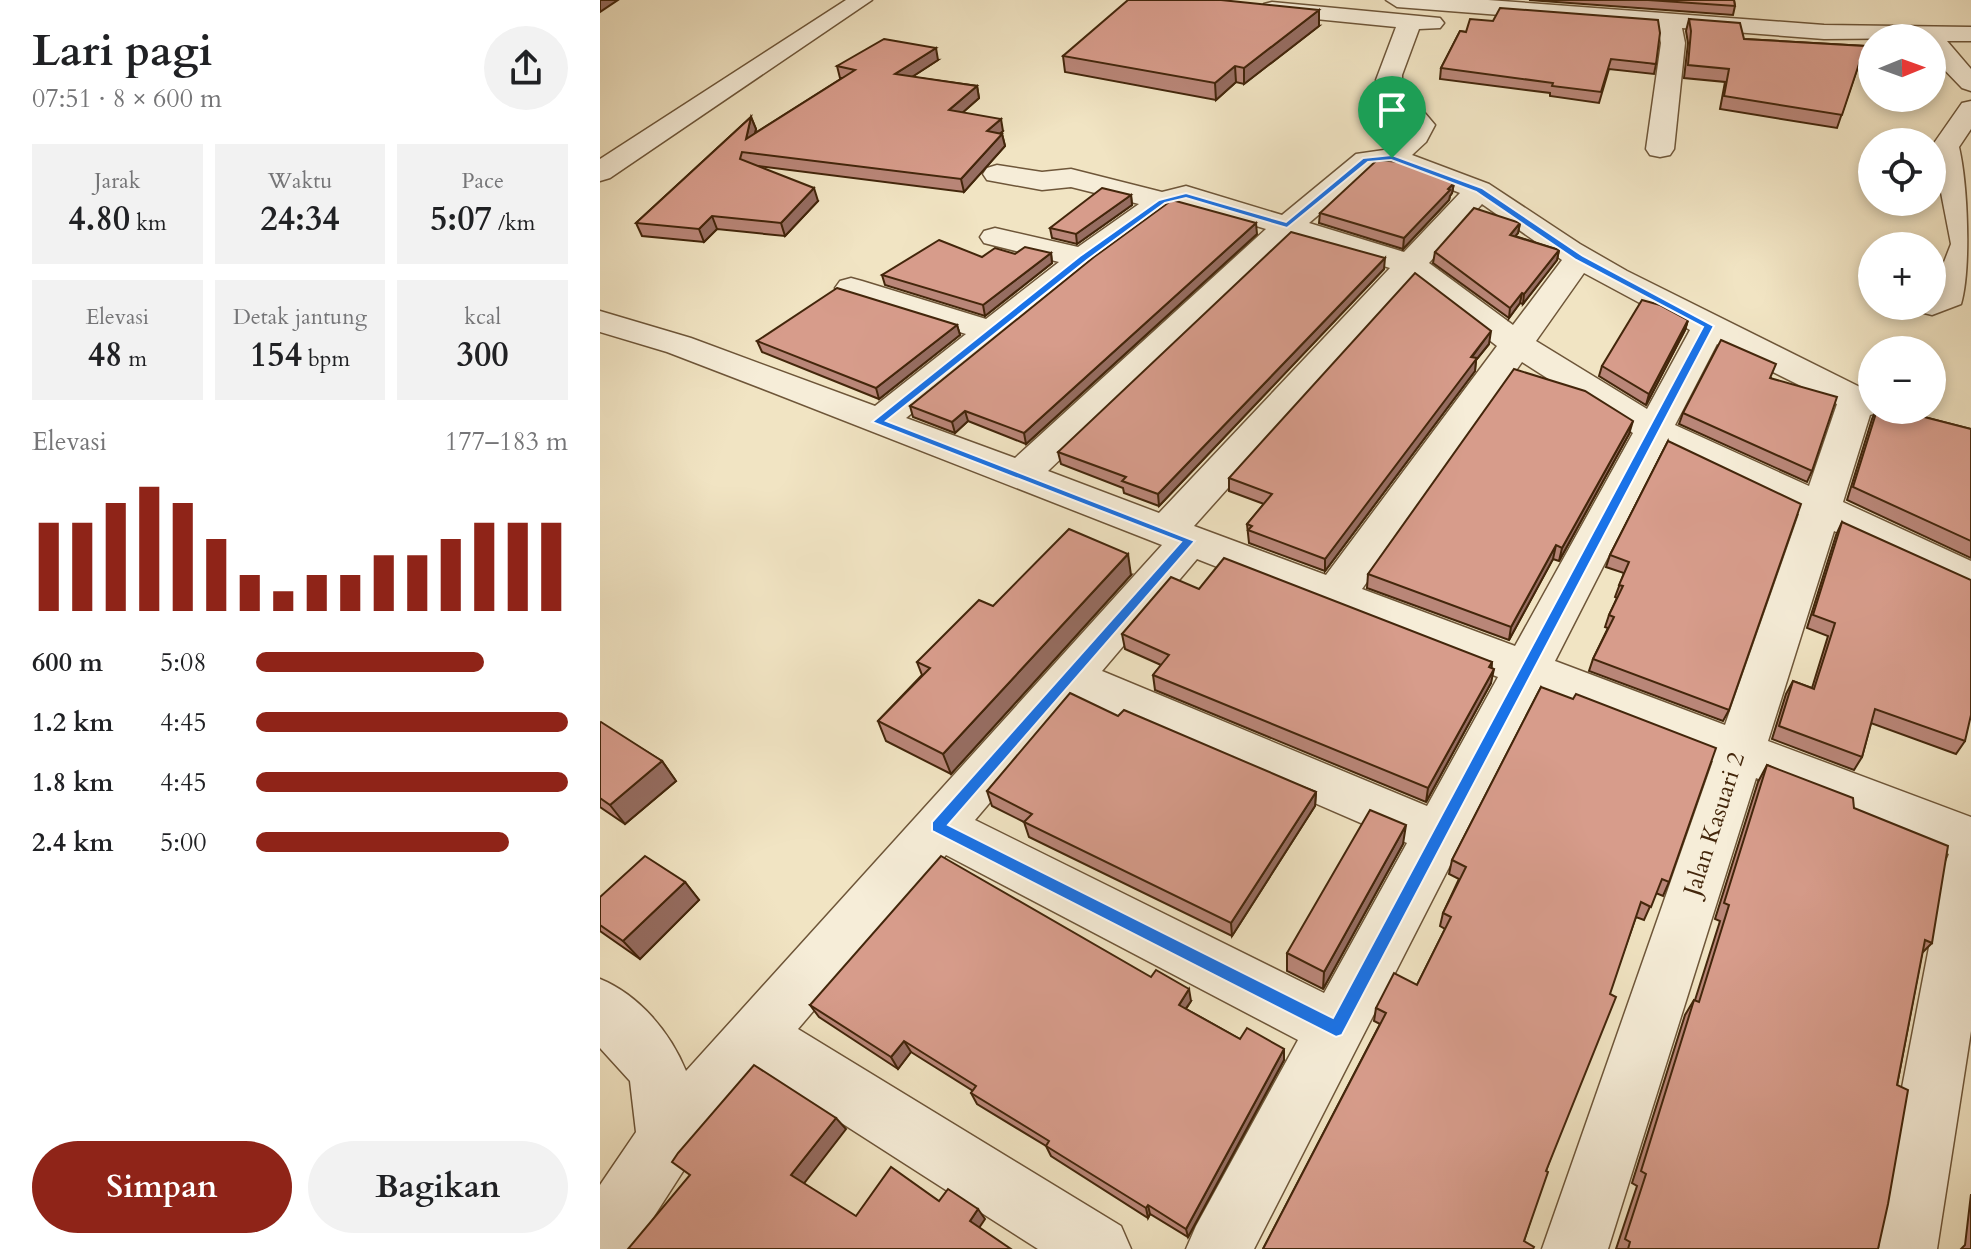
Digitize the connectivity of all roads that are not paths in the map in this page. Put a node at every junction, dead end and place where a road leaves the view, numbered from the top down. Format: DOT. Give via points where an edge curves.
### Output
graph roads {
  1 [pos="861,0"];
  2 [pos="1270,5"];
  3 [pos="1403,10"];
  4 [pos="1878,11"];
  5 [pos="1888,24"];
  6 [pos="1671,33"];
  7 [pos="1858,33"];
  8 [pos="1971,34"];
  9 [pos="1946,39"];
  10 [pos="1946,53"];
  11 [pos="1971,83"];
  12 [pos="1971,109"];
  13 [pos="1660,149"];
  14 [pos="1392,158"];
  15 [pos="600,172"];
  16 [pos="997,174"];
  17 [pos="1962,182"];
  18 [pos="1479,190"];
  19 [pos="1162,201"];
  20 [pos="1287,226"];
  21 [pos="995,237"];
  22 [pos="1968,245"];
  23 [pos="1083,258"];
  24 [pos="1579,258"];
  25 [pos="1410,264"];
  26 [pos="851,288"];
  27 [pos="1946,298"];
  28 [pos="600,321"];
  29 [pos="1709,326"];
  30 [pos="991,331"];
  31 [pos="1517,344"];
  32 [pos="1858,396"];
  33 [pos="878,422"];
  34 [pos="1872,424"];
  35 [pos="1655,430"];
  36 [pos="1019,476"];
  37 [pos="1821,508"];
  38 [pos="1177,536"];
  39 [pos="1971,579"];
  40 [pos="1334,596"];
  41 [pos="1527,670"];
  42 [pos="1070,677"];
  43 [pos="1738,751"];
  44 [pos="938,826"];
  45 [pos="1439,834"];
  46 [pos="1971,840"];
  47 [pos="1971,864"];
  48 [pos="600,1007"];
  49 [pos="1336,1029"];
  50 [pos="755,1035"];
  51 [pos="667,1140"];
  52 [pos="600,1242"];
  53 [pos="1098,1249"];
  54 [pos="1219,1249"];
  55 [pos="1575,1249"];
  56 [pos="1904,1249"];
  1 -- 15 [label="street"];
  2 -- 3 [label="street"];
  3 -- 6 [label="street"];
  3 -- 14 [label="street" via="1400,51 1388,71 1389,89 1422,125"];
  4 -- 5 [label="street"];
  6 -- 7 [label="street"];
  6 -- 13 [label="street"];
  8 -- 9 [label="street"];
  10 -- 11 [label="street"];
  12 -- 17 [label="street" via="1945,147"];
  14 -- 18 [label="street"];
  14 -- 20 [label="street" via="1366,160"];
  16 -- 19 [label="street" via="1042,181 1071,178"];
  17 -- 22 [label="street"];
  18 -- 24 [label="street"];
  18 -- 25 [label="street"];
  19 -- 20 [label="street" via="1186,195"];
  19 -- 23 [label="street"];
  20 -- 25 [label="street"];
  20 -- 36 [label="street"];
  21 -- 23 [label="street"];
  22 -- 27 [label="street"];
  23 -- 30 [label="street"];
  24 -- 29 [label="street"];
  24 -- 31 [label="street"];
  25 -- 31 [label="street"];
  25 -- 38 [label="street"];
  26 -- 30 [label="street"];
  28 -- 33 [label="street" via="679,345"];
  29 -- 32 [label="street"];
  29 -- 35 [label="street"];
  30 -- 33 [label="street"];
  31 -- 35 [label="street"];
  31 -- 40 [label="street"];
  33 -- 36 [label="street"];
  34 -- 37 [label="street, Jalan Kasuari 2"];
  35 -- 37 [label="street"];
  35 -- 41 [label="street"];
  36 -- 38 [label="street"];
  37 -- 39 [label="street"];
  37 -- 43 [label="street, Jalan Kasuari 2"];
  38 -- 40 [label="street"];
  38 -- 42 [label="street"];
  40 -- 41 [label="street"];
  41 -- 43 [label="street"];
  41 -- 45 [label="street"];
  42 -- 44 [label="street"];
  42 -- 45 [label="street"];
  43 -- 46 [label="street"];
  43 -- 55 [label="street, Jalan Kasuari 2"];
  44 -- 49 [label="street"];
  44 -- 50 [label="street"];
  45 -- 49 [label="street"];
  47 -- 56 [label="street"];
  48 -- 51 [label="street" via="646,1053 664,1093"];
  49 -- 54 [label="street"];
  50 -- 51 [label="street"];
  50 -- 53 [label="street"];
  51 -- 52 [label="street"];
}
